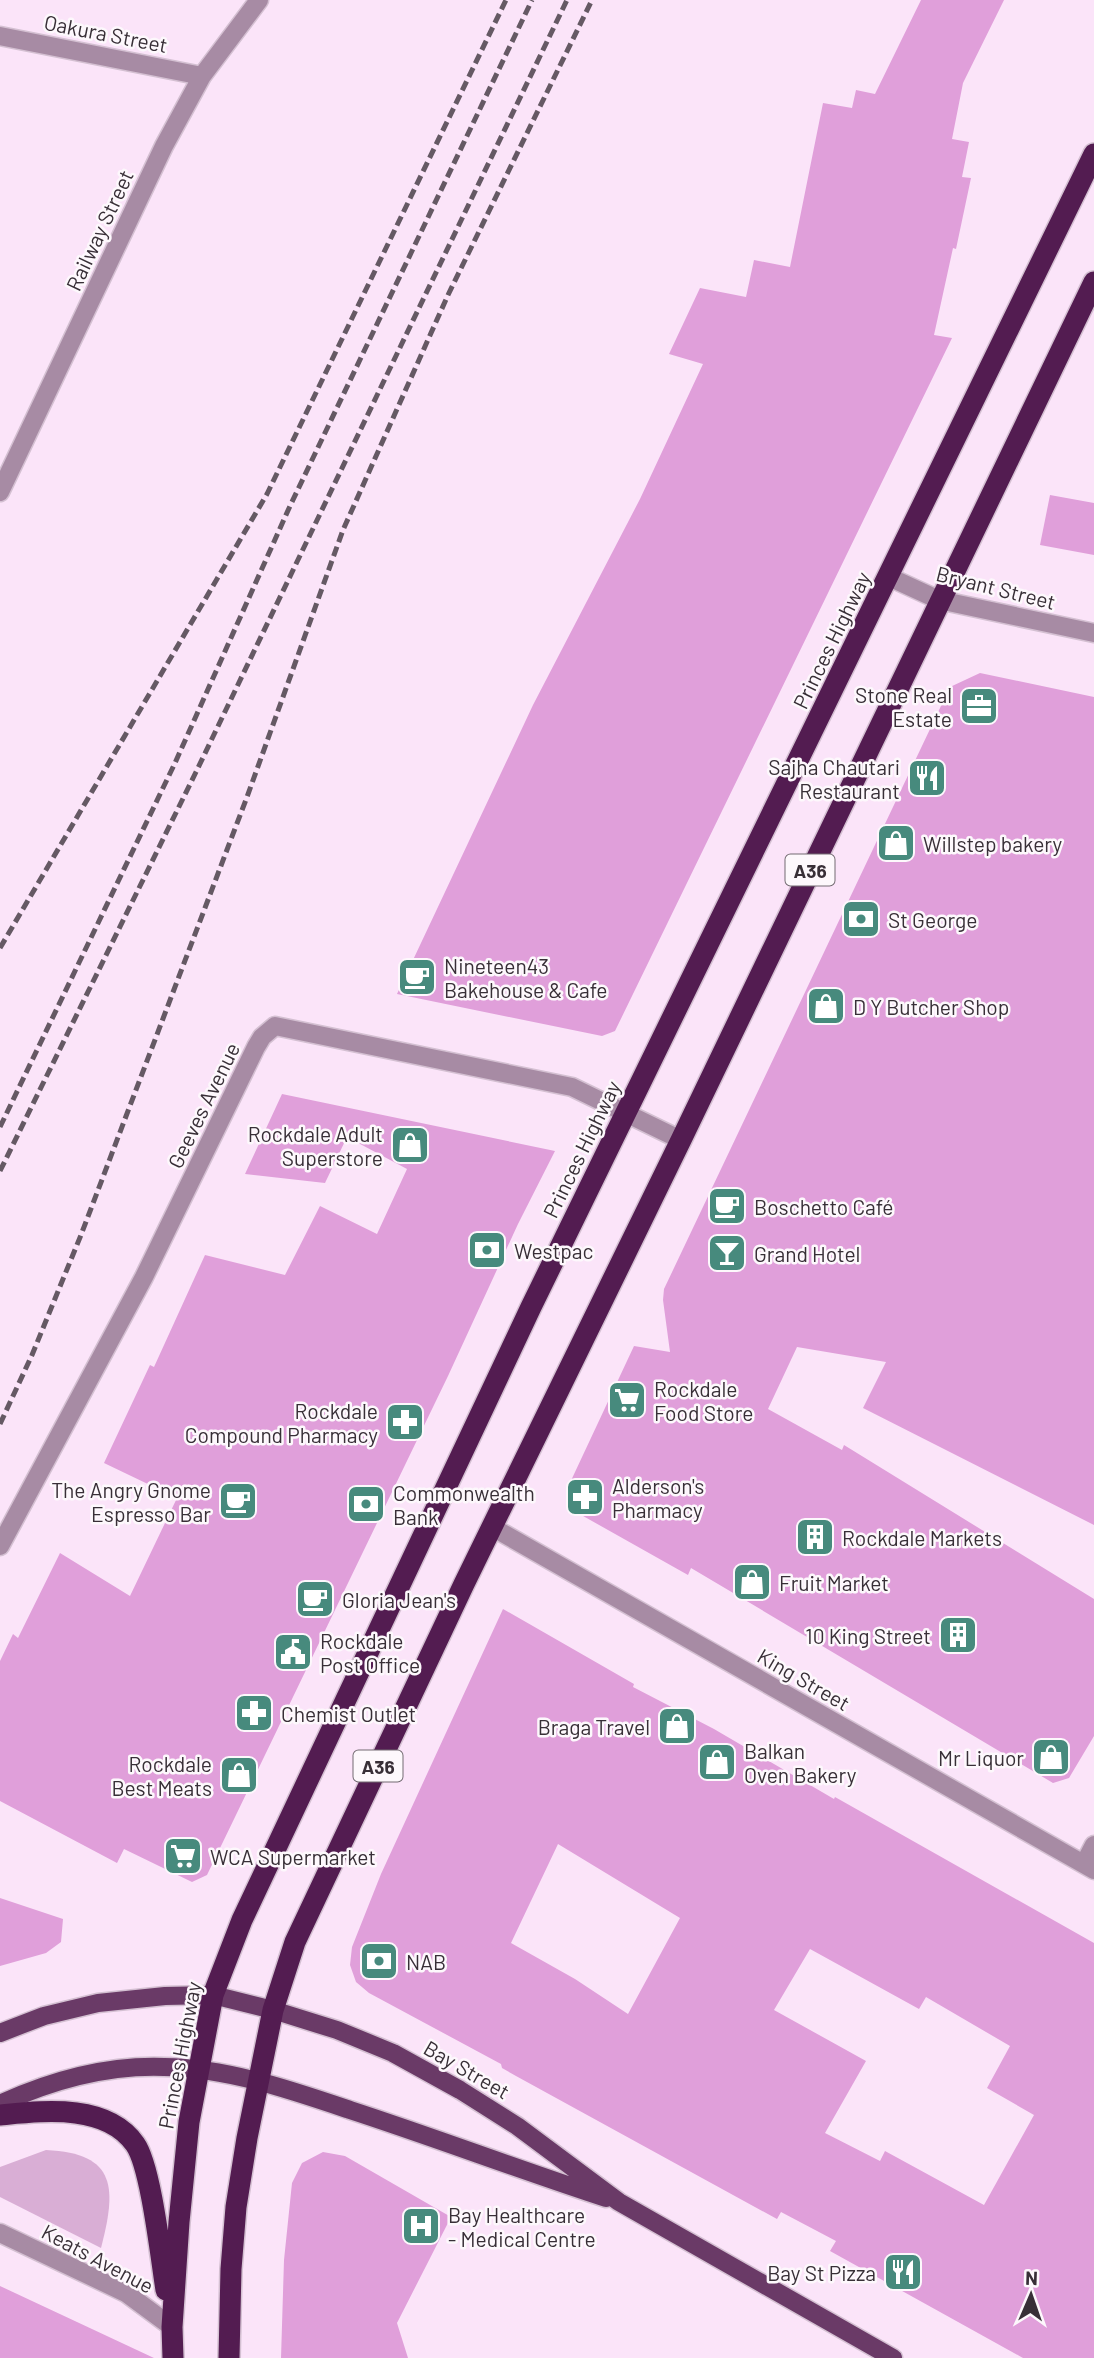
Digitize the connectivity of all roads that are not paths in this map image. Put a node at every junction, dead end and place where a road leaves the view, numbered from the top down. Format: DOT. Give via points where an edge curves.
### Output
graph roads {
  1 [pos="259,0"];
  2 [pos="0,36"];
  3 [pos="202,76"];
  4 [pos="1094,153"];
  5 [pos="1094,282"];
  6 [pos="0,492"];
  7 [pos="889,577"];
  8 [pos="939,600"];
  9 [pos="1094,633"];
  10 [pos="627,1113"];
  11 [pos="681,1139"];
  12 [pos="492,1527"];
  13 [pos="0,1546"];
  14 [pos="1094,1845"];
  15 [pos="1089,1867"];
  16 [pos="213,1995"];
  17 [pos="273,2010"];
  18 [pos="0,2034"];
  19 [pos="198,2069"];
  20 [pos="257,2082"];
  21 [pos="0,2104"];
  22 [pos="0,2115"];
  23 [pos="620,2202"];
  24 [pos="0,2233"];
  25 [pos="172,2327"];
  26 [pos="173,2358"];
  27 [pos="229,2358"];
  28 [pos="893,2358"];
  1 -- 3 [label="street, Railway Street"];
  2 -- 3 [label="street, Oakura Street"];
  3 -- 6 [label="street, Railway Street" via="164,146"];
  4 -- 7 [label="highway, Princes Highway / A36"];
  5 -- 8 [label="highway, A36"];
  7 -- 8 [label="street, Bryant Street"];
  7 -- 10 [label="highway, Princes Highway / A36"];
  8 -- 9 [label="street, Bryant Street"];
  8 -- 11 [label="highway, A36"];
  10 -- 11 [label="street, Geeves Avenue"];
  10 -- 13 [label="street, Geeves Avenue" via="572,1087 292,1028 275,1026 267,1031 119,1326"];
  10 -- 16 [label="highway, Princes Highway / A36" via="242,1920"];
  11 -- 12 [label="highway, A36"];
  12 -- 15 [label="street, King Street"];
  12 -- 17 [label="highway, A36" via="295,1942"];
  14 -- 15 [label="street"];
  16 -- 17 [label="main road, Bay Street"];
  16 -- 18 [label="main road, Bay Street" via="107,2001"];
  16 -- 19 [label="highway, Princes Highway / A36"];
  17 -- 20 [label="highway, A36"];
  17 -- 23 [label="main road, Bay Street" via="393,2053 517,2126"];
  19 -- 20 [label="main road, Bay Street"];
  19 -- 21 [label="main road, Bay Street" via="131,2068 80,2076"];
  19 -- 25 [label="highway, Princes Highway / A36" via="186,2142"];
  20 -- 23 [label="main road, Bay Street"];
  20 -- 27 [label="highway, A36" via="236,2207"];
  22 -- 25 [label="highway" via="44,2110 86,2115 122,2130 136,2144 145,2164"];
  23 -- 28 [label="main road, Bay Street"];
  24 -- 25 [label="street, Keats Avenue" via="126,2293"];
  25 -- 26 [label="highway, Princes Highway / A36"];
}
